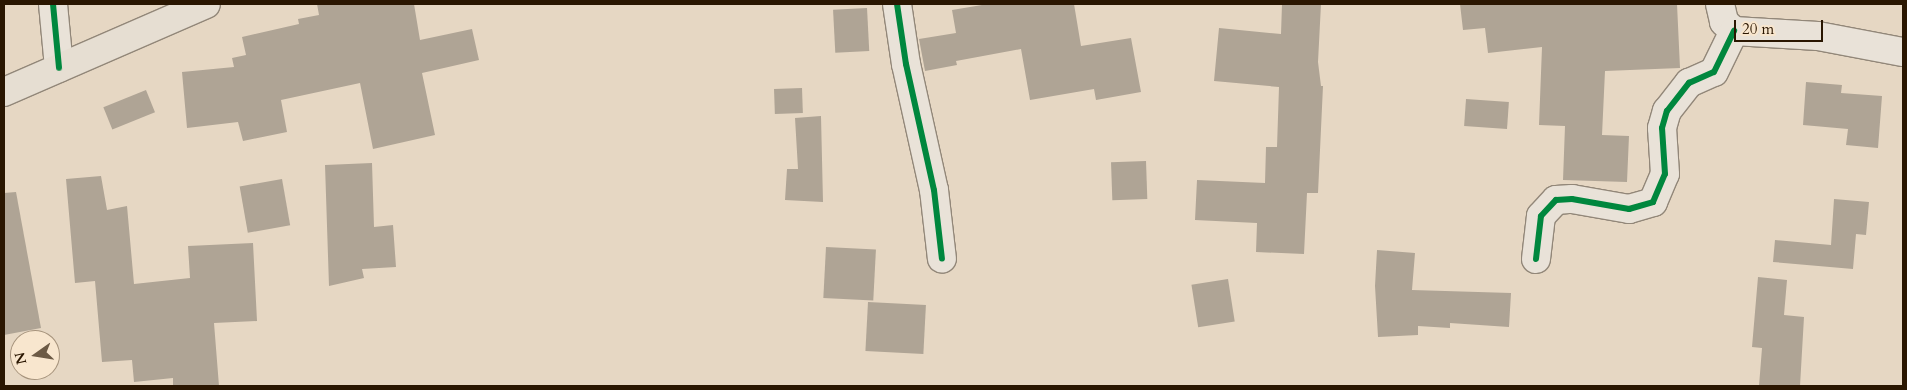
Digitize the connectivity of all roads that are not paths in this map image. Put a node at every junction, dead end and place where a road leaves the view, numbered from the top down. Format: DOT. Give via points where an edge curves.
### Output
graph roads {
  1 [pos="53,4"];
  2 [pos="206,4"];
  3 [pos="897,4"];
  4 [pos="1720,4"];
  5 [pos="1734,31"];
  6 [pos="1903,52"];
  7 [pos="59,68"];
  8 [pos="4,92"];
  9 [pos="942,259"];
  10 [pos="1536,259"];
  1 -- 7 [label="street"];
  2 -- 7 [label="main road"];
  3 -- 9 [label="street" via="906,64 934,190"];
  4 -- 5 [label="street" via="1724,22"];
  5 -- 6 [label="street" via="1818,36"];
  5 -- 10 [label="street" via="1714,72 1689,83 1667,111 1662,128 1665,174 1653,202 1629,209 1572,199 1556,200 1541,216"];
  7 -- 8 [label="main road"];
}
